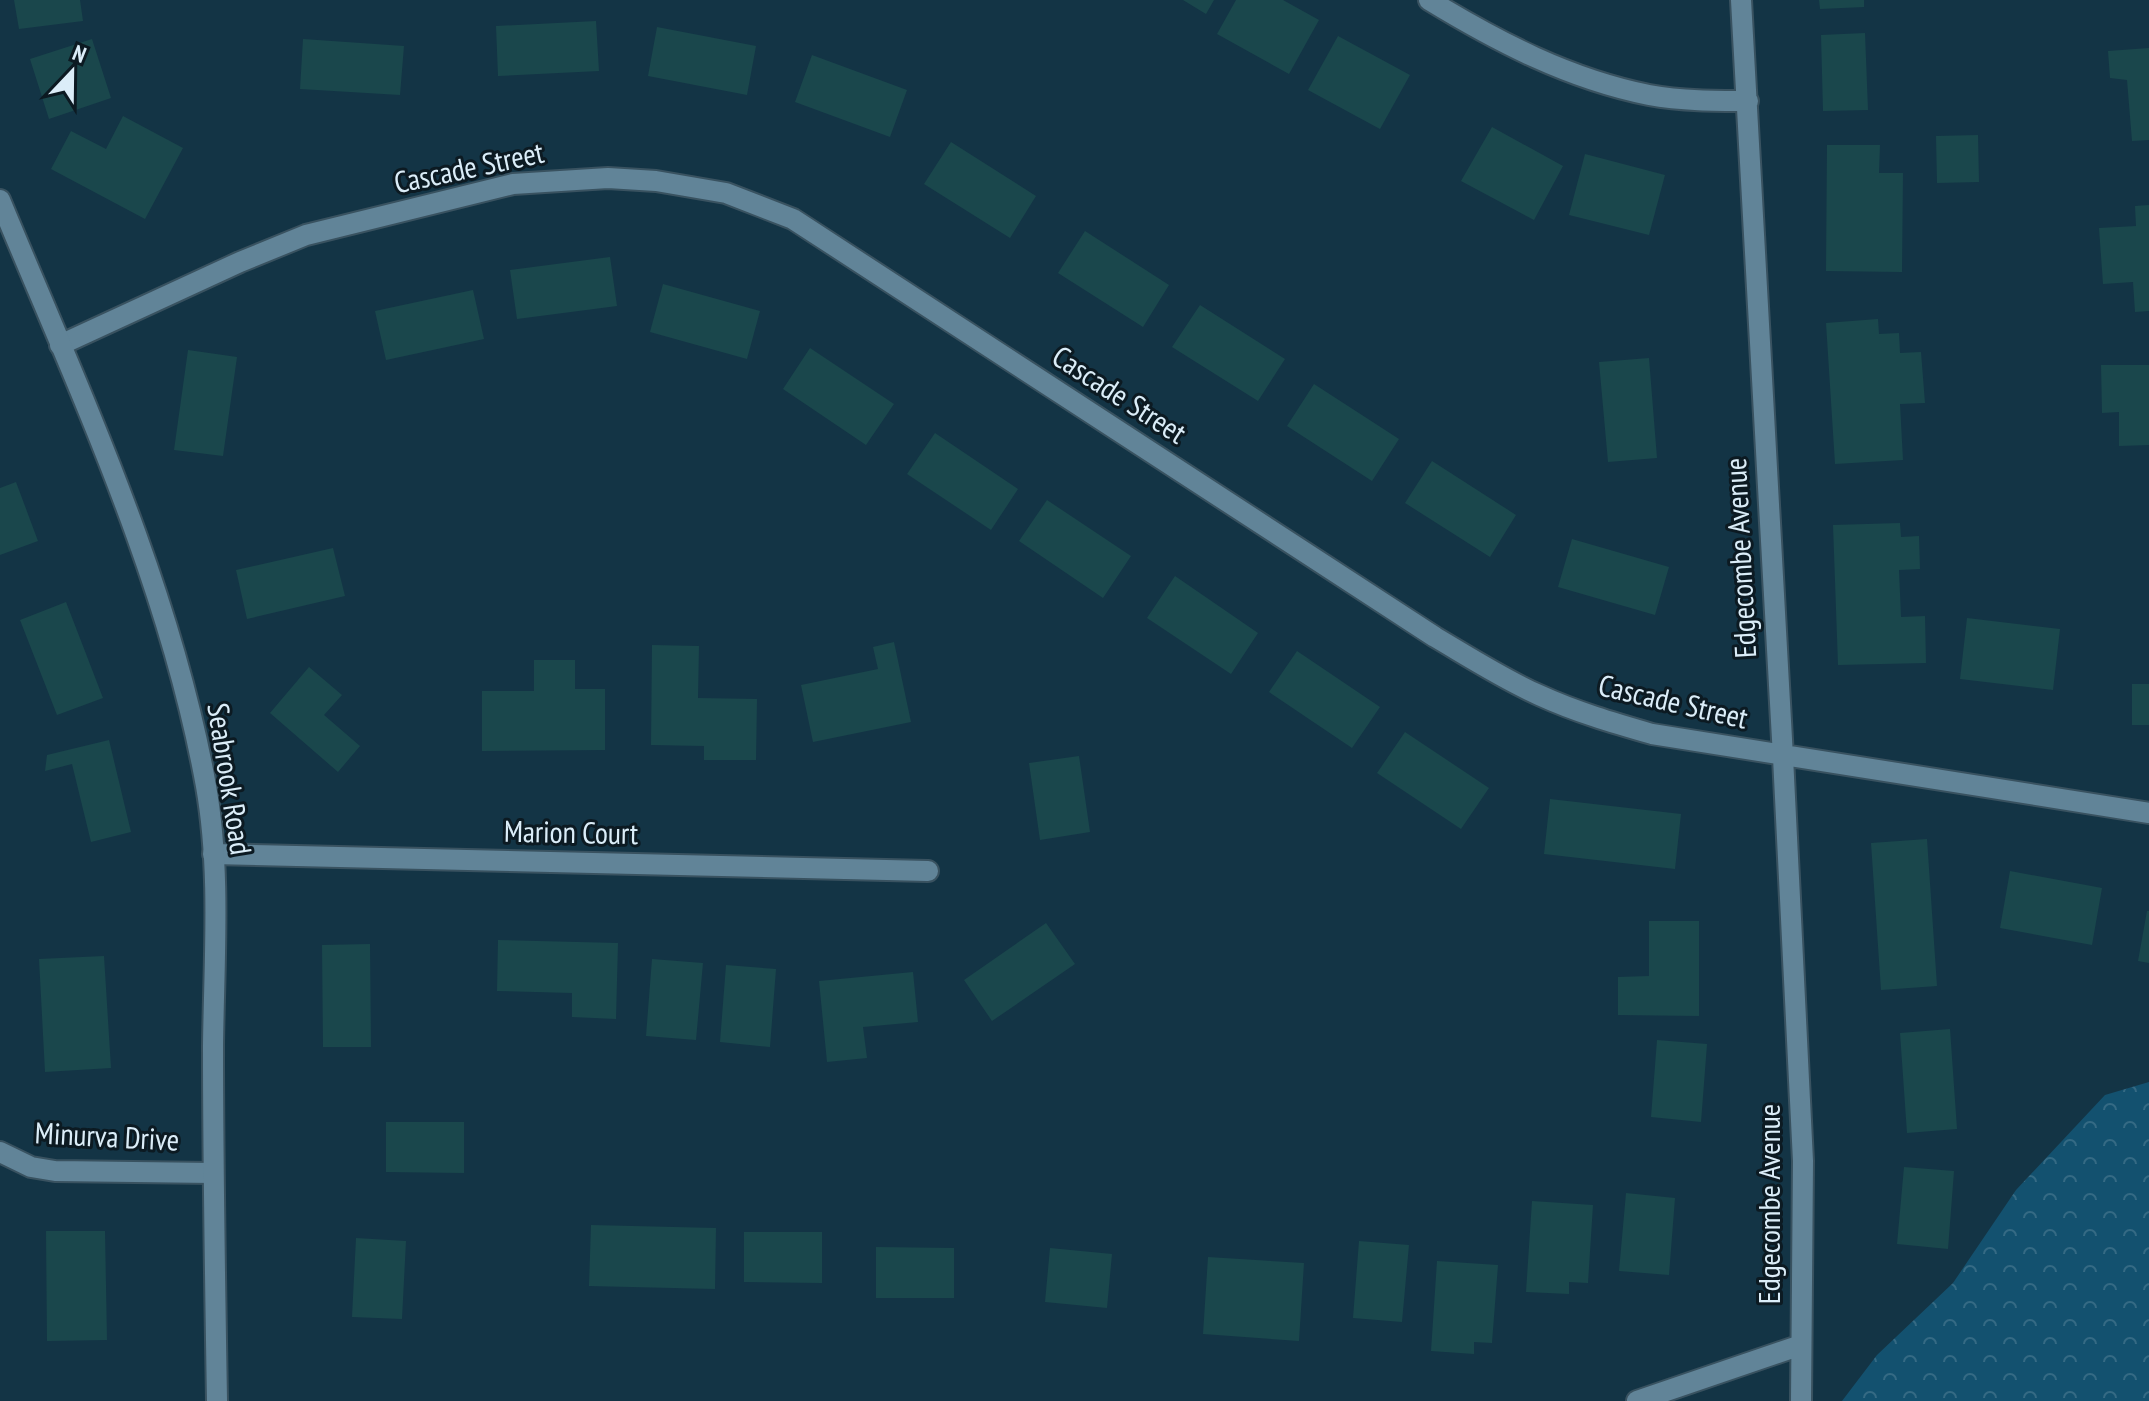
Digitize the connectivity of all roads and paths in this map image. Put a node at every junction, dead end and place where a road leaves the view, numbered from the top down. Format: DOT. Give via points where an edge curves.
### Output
graph roads {
  1 [pos="1429,0"];
  2 [pos="1741,0"];
  3 [pos="1748,101"];
  4 [pos="0,200"];
  5 [pos="60,345"];
  6 [pos="1783,757"];
  7 [pos="2149,813"];
  8 [pos="213,854"];
  9 [pos="928,871"];
  10 [pos="0,1152"];
  11 [pos="213,1173"];
  12 [pos="1801,1345"];
  13 [pos="217,1401"];
  14 [pos="1637,1401"];
  15 [pos="1801,1401"];
  1 -- 3 [label="street" via="1514,49 1580,76 1650,95"];
  2 -- 3 [label="street, Edgecombe Avenue"];
  3 -- 6 [label="street, Edgecombe Avenue"];
  4 -- 5 [label="street, Seabrook Road"];
  5 -- 6 [label="street, Cascade Street" via="306,235 513,184 608,178 726,193 793,219 1497,674 1606,721"];
  5 -- 8 [label="street, Seabrook Road" via="174,645 206,786"];
  6 -- 7 [label="street, Cascade Street"];
  6 -- 12 [label="street, Edgecombe Avenue" via="1803,1161"];
  8 -- 9 [label="street, Marion Court"];
  8 -- 11 [label="street, Seabrook Road"];
  10 -- 11 [label="street, Minurva Drive" via="31,1167 55,1171"];
  11 -- 13 [label="street, Seabrook Road"];
  12 -- 14 [label="street"];
  12 -- 15 [label="street, Edgecombe Avenue"];
}
